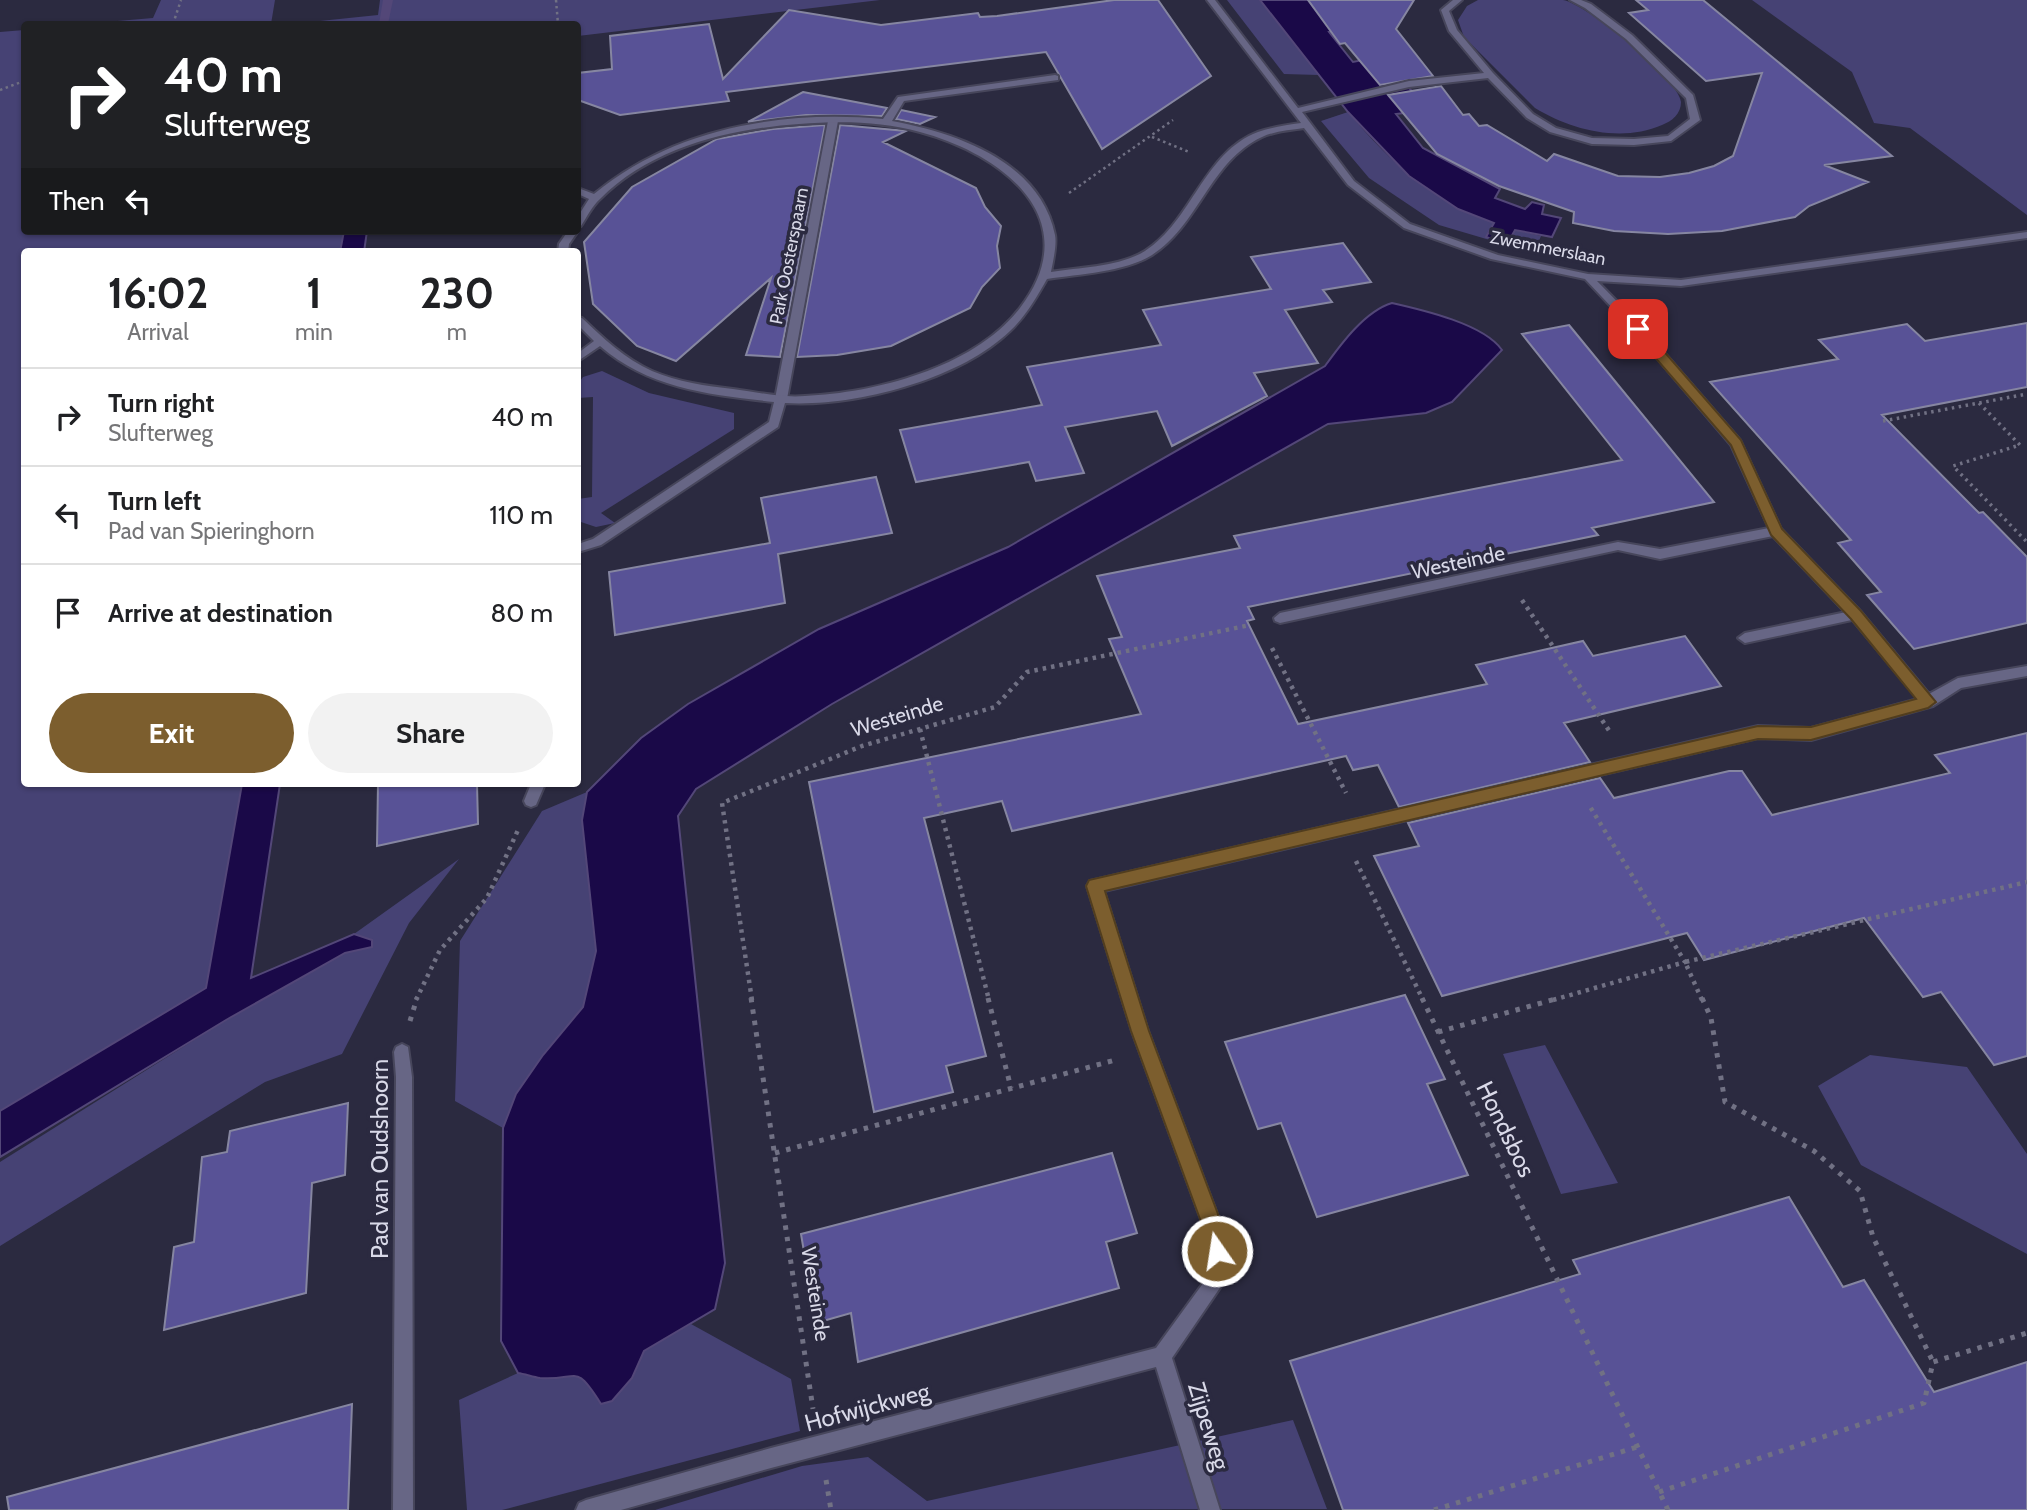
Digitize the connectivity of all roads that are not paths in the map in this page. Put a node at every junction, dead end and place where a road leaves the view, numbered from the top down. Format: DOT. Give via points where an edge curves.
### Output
graph roads {
  1 [pos="1210,0"];
  2 [pos="1458,0"];
  3 [pos="1574,0"];
  4 [pos="1490,75"];
  5 [pos="1055,78"];
  6 [pos="1296,110"];
  7 [pos="832,121"];
  8 [pos="886,122"];
  9 [pos="1306,125"];
  10 [pos="581,192"];
  11 [pos="595,198"];
  12 [pos="581,219"];
  13 [pos="2027,235"];
  14 [pos="1046,275"];
  15 [pos="1588,277"];
  16 [pos="581,323"];
  17 [pos="600,341"];
  18 [pos="581,356"];
  19 [pos="781,399"];
  20 [pos="1776,531"];
  21 [pos="581,547"];
  22 [pos="1856,615"];
  23 [pos="1280,618"];
  24 [pos="1745,638"];
  25 [pos="2027,671"];
  26 [pos="1928,702"];
  27 [pos="537,787"];
  28 [pos="531,801"];
  29 [pos="402,1052"];
  30 [pos="1162,1356"];
  31 [pos="403,1510"];
  32 [pos="586,1510"];
  33 [pos="1210,1510"];
  1 -- 6 [label="street, Zwemmerslaan"];
  2 -- 4 [label="street" via="1445,10 1453,31"];
  3 -- 4 [label="street" via="1629,37 1690,97 1695,120 1671,138 1592,141 1553,130 1530,116"];
  4 -- 6 [label="street" via="1426,81"];
  5 -- 8 [label="street" via="901,99"];
  6 -- 9 [label="street, Zwemmerslaan"];
  7 -- 8 [label="street"];
  7 -- 11 [label="street" via="769,124 700,138 653,159"];
  7 -- 19 [label="street, Park Oosterspaarn"];
  8 -- 14 [label="street" via="950,139 1016,173 1045,210 1051,250"];
  9 -- 14 [label="street" via="1259,135 1219,165 1181,224 1149,253"];
  9 -- 15 [label="street, Zwemmerslaan" via="1351,183 1408,226 1495,257"];
  10 -- 11 [label="street"];
  11 -- 12 [label="street"];
  13 -- 15 [label="street, Zwemmerslaan" via="1681,283"];
  14 -- 19 [label="street" via="1025,310 995,339 930,374 882,388"];
  15 -- 20 [label="street" via="1736,443"];
  16 -- 17 [label="street"];
  17 -- 18 [label="street"];
  17 -- 19 [label="street" via="639,369 690,387"];
  19 -- 21 [label="street, Park Oosterspaarn" via="774,424 597,542"];
  20 -- 22 [label="street"];
  20 -- 23 [label="street, Westeinde" via="1660,554 1618,547"];
  22 -- 24 [label="street"];
  22 -- 26 [label="street"];
  25 -- 26 [label="street" via="1958,683"];
  26 -- 30 [label="street" via="1811,734 1758,732 1095,886 1148,1051 1214,1230 1221,1273"];
  27 -- 28 [label="street"];
  29 -- 31 [label="street, Pad van Oudshoorn"];
  30 -- 32 [label="street, Hofwijckweg"];
  30 -- 33 [label="street, Zijpeweg"];
}
